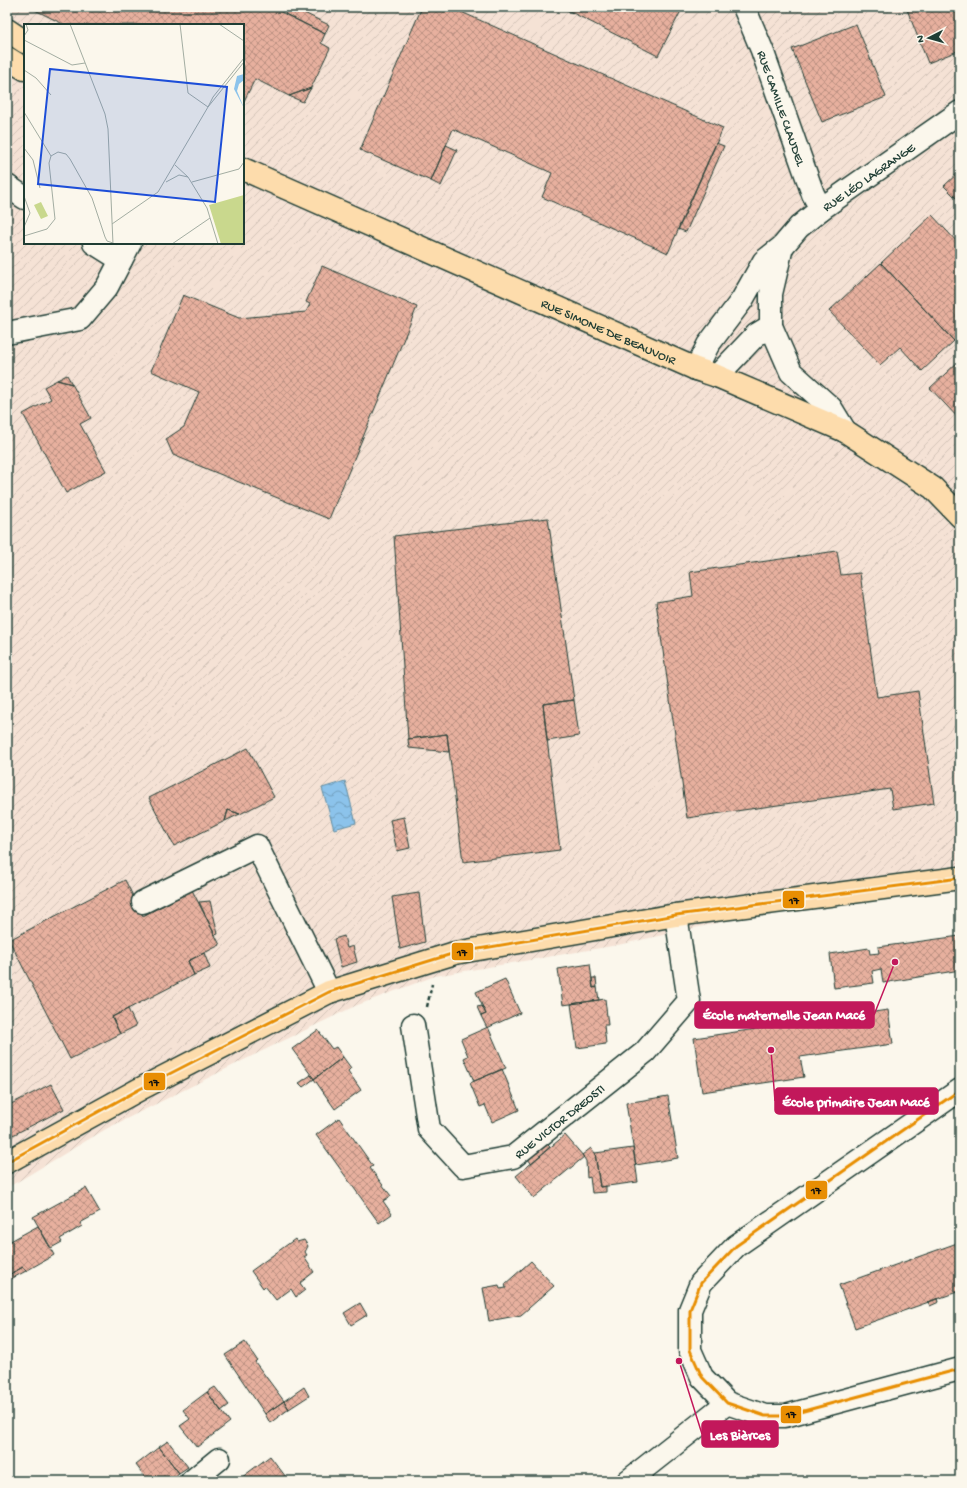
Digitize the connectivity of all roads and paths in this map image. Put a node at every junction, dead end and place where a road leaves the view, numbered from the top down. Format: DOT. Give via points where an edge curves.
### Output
graph roads {
  1 [pos="744,7"];
  2 [pos="7,30"];
  3 [pos="24,41"];
  4 [pos="7,58"];
  5 [pos="24,68"];
  6 [pos="960,112"];
  7 [pos="244,169"];
  8 [pos="7,186"];
  9 [pos="24,197"];
  10 [pos="821,209"];
  11 [pos="97,244"];
  12 [pos="782,247"];
  13 [pos="125,252"];
  14 [pos="771,326"];
  15 [pos="7,333"];
  16 [pos="696,369"];
  17 [pos="717,376"];
  18 [pos="845,431"];
  19 [pos="960,516"];
  20 [pos="960,878"];
  21 [pos="143,902"];
  22 [pos="676,915"];
  23 [pos="329,992"];
  24 [pos="413,1025"];
  25 [pos="960,1090"];
  26 [pos="7,1162"];
  27 [pos="960,1369"];
  28 [pos="727,1403"];
  29 [pos="219,1459"];
  30 [pos="192,1481"];
  31 [pos="628,1481"];
  1 -- 10 [label="street, RUE CAMILLE CLAUDEL" via="762,50 813,194"];
  2 -- 3 [label="main road"];
  4 -- 5 [label="main road"];
  6 -- 10 [label="street, RUE LÉO LAGRANGE"];
  7 -- 16 [label="main road, RUE SIMONE DE BEAUVOIR"];
  8 -- 9 [label="street"];
  10 -- 12 [label="street, RUE LÉO LAGRANGE" via="799,227"];
  11 -- 13 [label="street"];
  12 -- 14 [label="street, RUE LÉO LAGRANGE" via="770,294"];
  12 -- 16 [label="street, RUE LÉO LAGRANGE" via="764,261 742,300 708,345"];
  13 -- 15 [label="street" via="107,287 80,319"];
  14 -- 17 [label="street" via="756,335"];
  14 -- 18 [label="street, RUE LÉO LAGRANGE" via="791,372 831,408"];
  16 -- 17 [label="main road, RUE SIMONE DE BEAUVOIR"];
  17 -- 18 [label="main road, RUE SIMONE DE BEAUVOIR"];
  18 -- 19 [label="main road, RUE SIMONE DE BEAUVOIR" via="933,488"];
  20 -- 22 [label="main road"];
  21 -- 23 [label="street" via="257,846"];
  22 -- 23 [label="main road" via="455,953"];
  22 -- 24 [label="street, RUE VICTOR DREOSTI" via="689,1001 645,1052 513,1157 463,1166 429,1129"];
  23 -- 26 [label="main road" via="140,1089"];
  25 -- 28 [label="street" via="736,1246 701,1283 690,1310 690,1350 702,1377"];
  27 -- 28 [label="street" via="785,1416 765,1416"];
  28 -- 31 [label="street"];
  29 -- 30 [label="street"];
}
